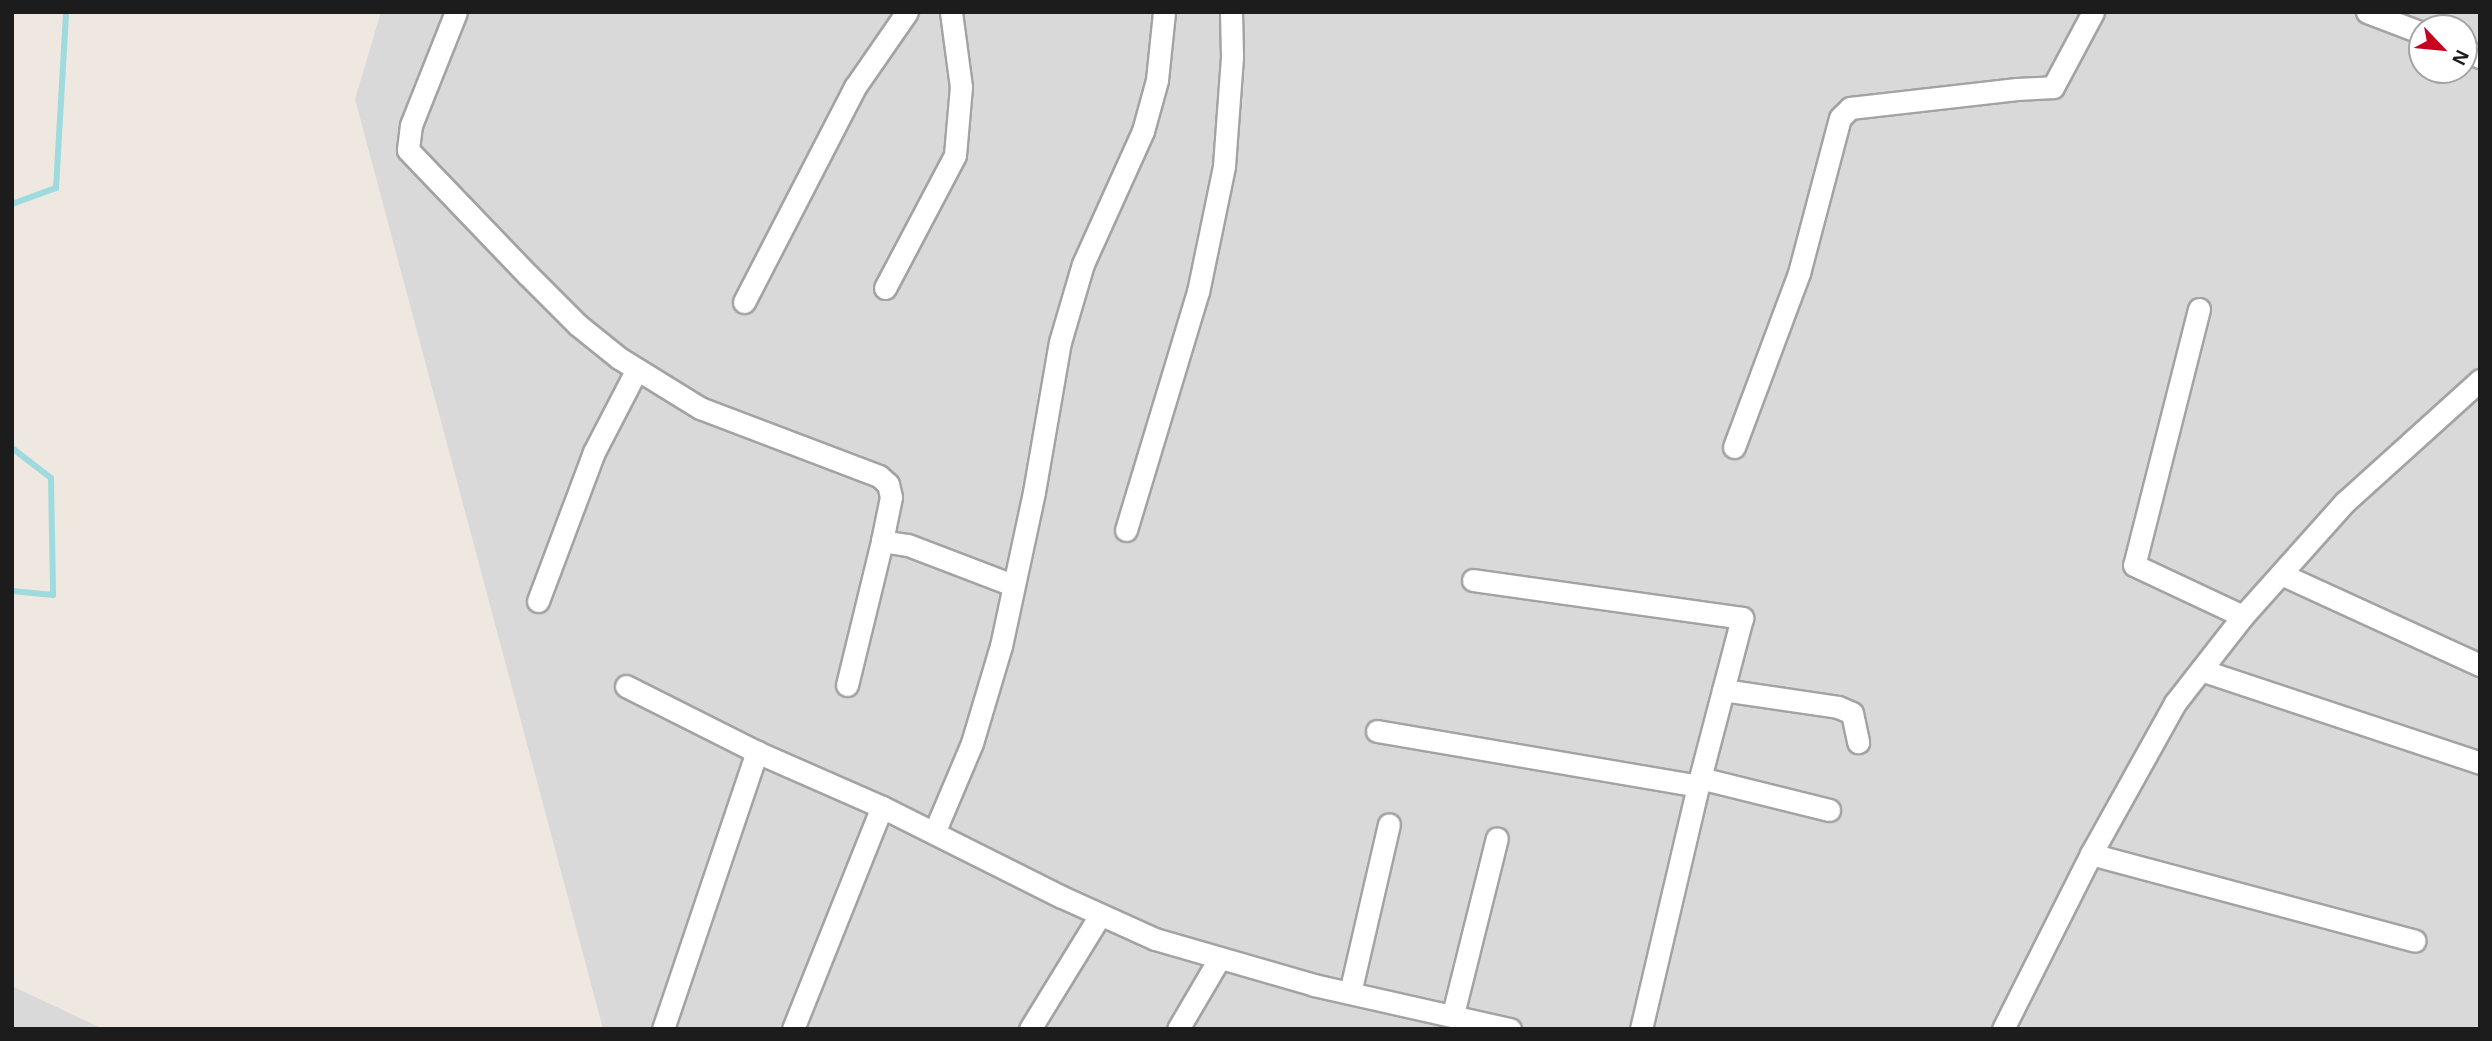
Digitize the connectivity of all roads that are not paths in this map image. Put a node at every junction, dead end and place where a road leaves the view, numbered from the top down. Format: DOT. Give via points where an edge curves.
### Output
graph roads {
  1 [pos="456,12"];
  2 [pos="907,12"];
  3 [pos="951,12"];
  4 [pos="1164,12"];
  5 [pos="1231,12"];
  6 [pos="2093,12"];
  7 [pos="2367,12"];
  8 [pos="2408,28"];
  9 [pos="885,288"];
  10 [pos="744,302"];
  11 [pos="2199,309"];
  12 [pos="637,369"];
  13 [pos="2480,380"];
  14 [pos="1734,447"];
  15 [pos="1126,530"];
  16 [pos="882,541"];
  17 [pos="2281,574"];
  18 [pos="1473,580"];
  19 [pos="1013,585"];
  20 [pos="538,601"];
  21 [pos="2243,616"];
  22 [pos="2480,666"];
  23 [pos="2201,670"];
  24 [pos="847,685"];
  25 [pos="626,687"];
  26 [pos="1723,690"];
  27 [pos="1377,731"];
  28 [pos="1858,742"];
  29 [pos="757,752"];
  30 [pos="2480,763"];
  31 [pos="1699,782"];
  32 [pos="882,807"];
  33 [pos="1829,810"];
  34 [pos="1389,824"];
  35 [pos="934,833"];
  36 [pos="1497,838"];
  37 [pos="2091,854"];
  38 [pos="1100,915"];
  39 [pos="2415,941"];
  40 [pos="1219,960"];
  41 [pos="1350,993"];
  42 [pos="1453,1014"];
  43 [pos="663,1029"];
  44 [pos="793,1029"];
  45 [pos="1030,1029"];
  46 [pos="1178,1029"];
  47 [pos="1510,1029"];
  48 [pos="1641,1029"];
  49 [pos="2003,1029"];
  1 -- 12 [label="street" via="411,125 408,150 578,325"];
  2 -- 10 [label="street" via="855,87"];
  3 -- 9 [label="street" via="961,87 955,155"];
  4 -- 19 [label="street" via="1157,80 1143,131 1083,264 1060,342"];
  5 -- 15 [label="street" via="1224,166 1198,292"];
  6 -- 14 [label="street" via="2053,87 1850,108 1840,118 1799,273"];
  7 -- 8 [label="street"];
  11 -- 21 [label="street" via="2134,565"];
  12 -- 16 [label="street" via="700,408 879,476 888,484 891,497"];
  12 -- 20 [label="street" via="594,452"];
  13 -- 17 [label="street" via="2345,502"];
  16 -- 19 [label="street" via="908,545"];
  16 -- 24 [label="street"];
  17 -- 21 [label="street"];
  17 -- 22 [label="street"];
  18 -- 26 [label="street" via="1742,618"];
  19 -- 35 [label="street" via="1001,646 972,743"];
  21 -- 23 [label="street"];
  23 -- 30 [label="street"];
  23 -- 37 [label="street" via="2175,703"];
  25 -- 29 [label="street"];
  26 -- 28 [label="street" via="1838,707 1852,713"];
  26 -- 31 [label="street"];
  27 -- 31 [label="street"];
  29 -- 32 [label="street"];
  29 -- 43 [label="street"];
  31 -- 33 [label="street"];
  31 -- 48 [label="street"];
  32 -- 35 [label="street"];
  32 -- 44 [label="street"];
  34 -- 41 [label="street"];
  35 -- 38 [label="street"];
  36 -- 42 [label="street"];
  37 -- 39 [label="street"];
  37 -- 49 [label="street"];
  38 -- 40 [label="street"];
  38 -- 45 [label="street"];
  40 -- 41 [label="street"];
  40 -- 46 [label="street"];
  41 -- 42 [label="street"];
  42 -- 47 [label="street"];
}
